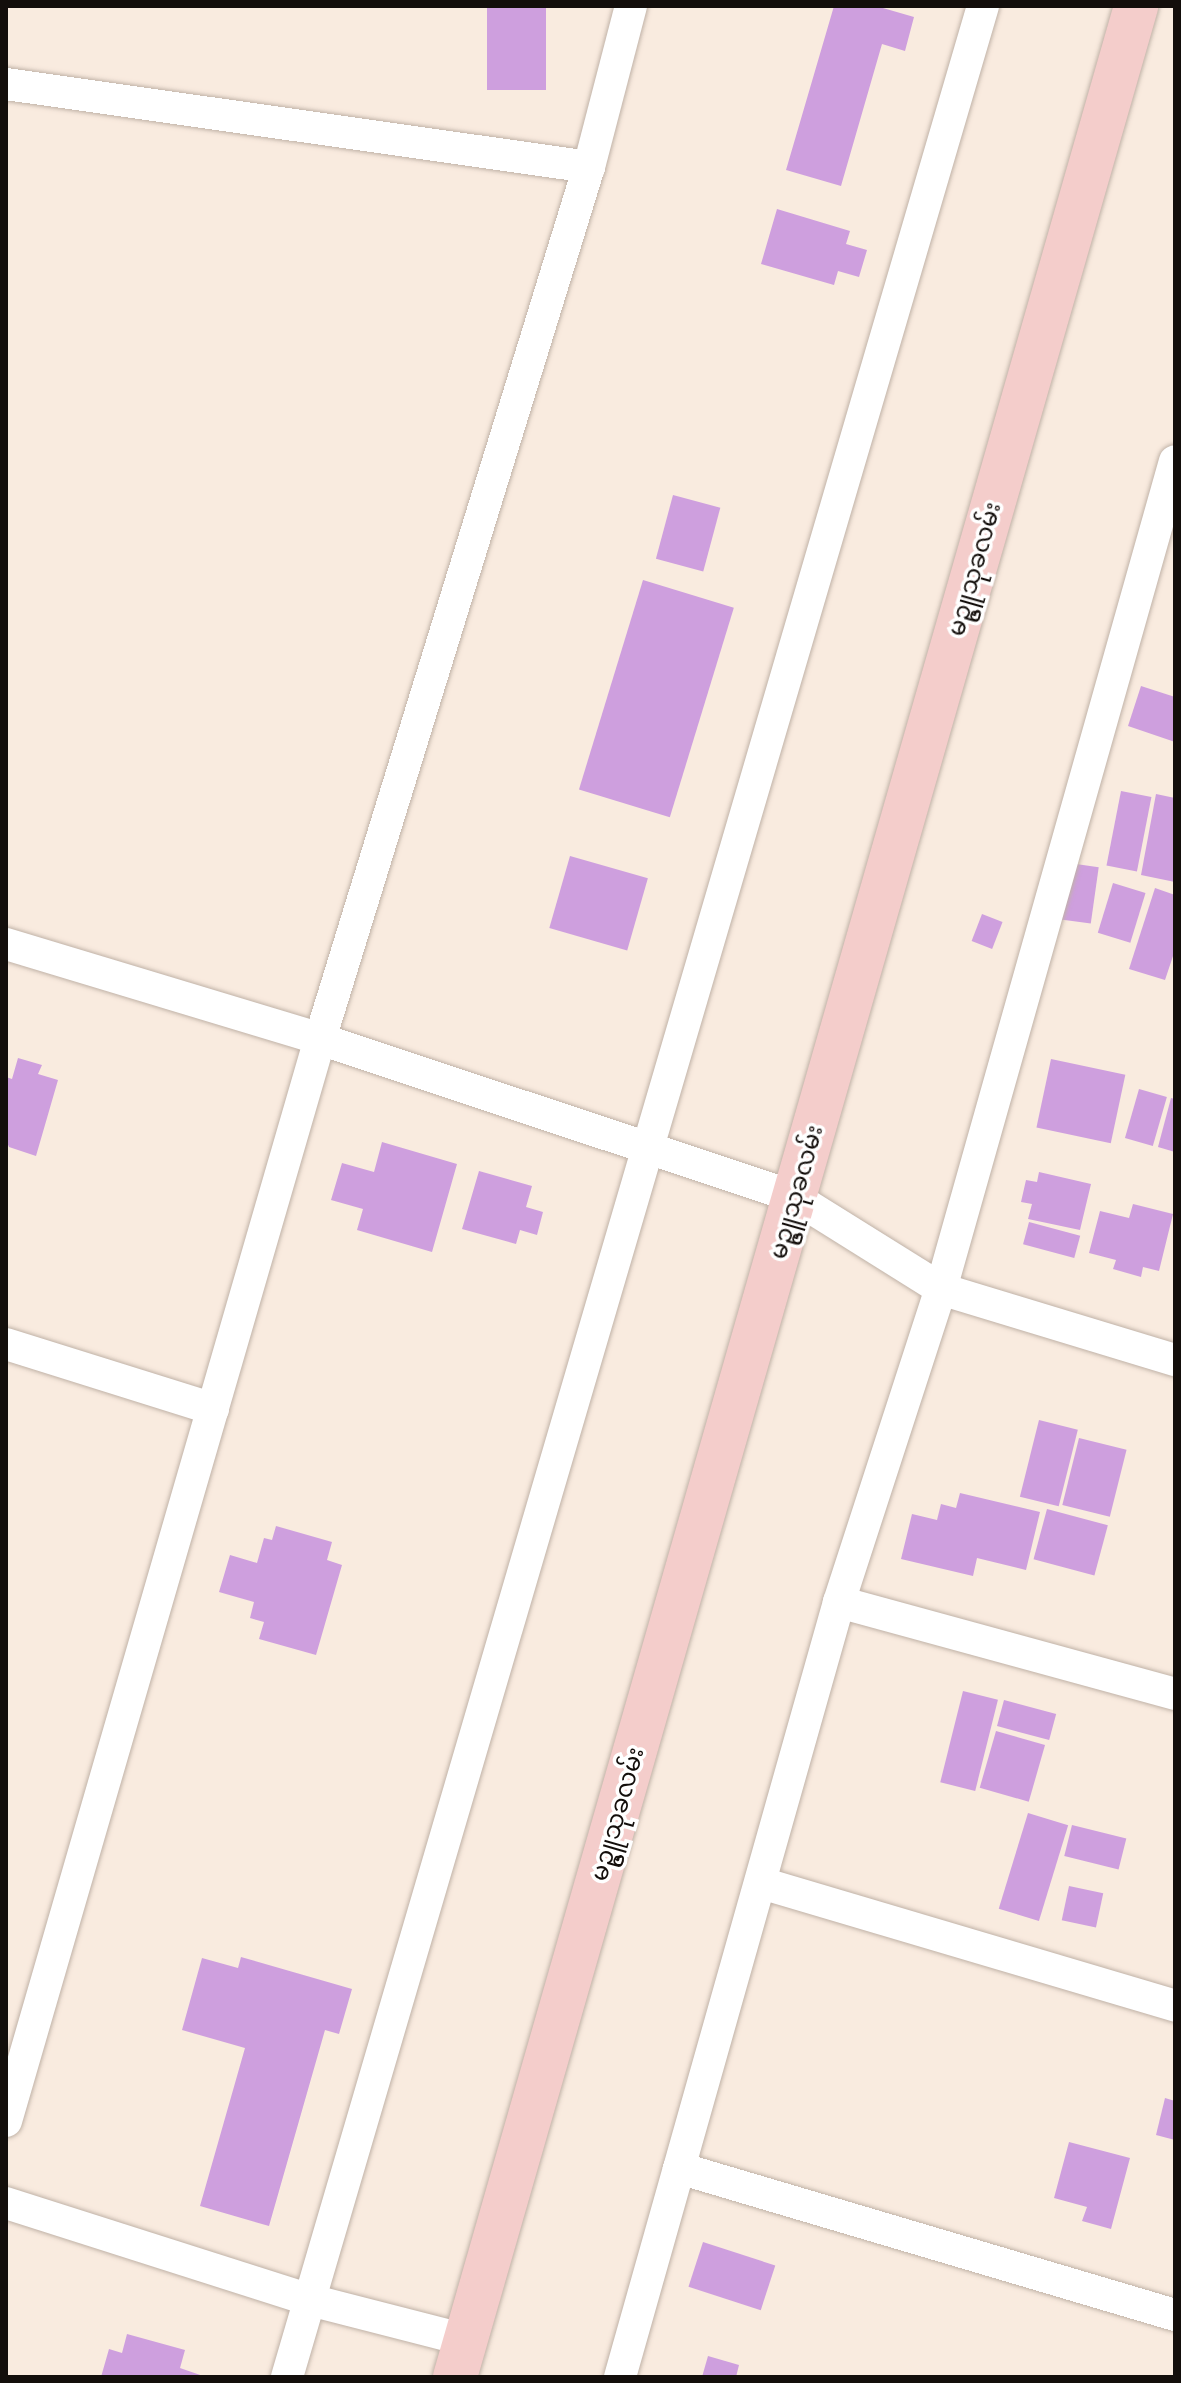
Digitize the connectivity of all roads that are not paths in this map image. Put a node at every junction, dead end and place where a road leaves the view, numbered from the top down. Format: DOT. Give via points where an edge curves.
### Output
graph roads {
  1 [pos="631,6"];
  2 [pos="983,6"];
  3 [pos="1136,6"];
  4 [pos="6,84"];
  5 [pos="589,167"];
  6 [pos="1175,461"];
  7 [pos="6,944"];
  8 [pos="320,1039"];
  9 [pos="649,1150"];
  10 [pos="794,1197"];
  11 [pos="941,1289"];
  12 [pos="6,1344"];
  13 [pos="1175,1360"];
  14 [pos="213,1409"];
  15 [pos="839,1602"];
  16 [pos="1175,1694"];
  17 [pos="761,1883"];
  18 [pos="1175,2006"];
  19 [pos="6,2121"];
  20 [pos="679,2168"];
  21 [pos="6,2203"];
  22 [pos="310,2300"];
  23 [pos="1175,2315"];
  24 [pos="461,2359"];
  25 [pos="287,2377"];
  26 [pos="620,2377"];
  1 -- 5 [label="street"];
  2 -- 9 [label="street"];
  3 -- 10 [label="street, မဥ္ဇူသုခလမ်း"];
  4 -- 5 [label="street"];
  5 -- 8 [label="street"];
  6 -- 11 [label="street"];
  7 -- 8 [label="street"];
  8 -- 9 [label="street"];
  8 -- 14 [label="street"];
  9 -- 10 [label="street"];
  9 -- 22 [label="street"];
  10 -- 11 [label="street"];
  10 -- 24 [label="street, မဥ္ဇူသုခလမ်း"];
  11 -- 13 [label="street"];
  11 -- 15 [label="street"];
  12 -- 14 [label="street"];
  14 -- 19 [label="street"];
  15 -- 16 [label="street"];
  15 -- 17 [label="street"];
  17 -- 18 [label="street"];
  17 -- 20 [label="street"];
  20 -- 23 [label="street"];
  20 -- 26 [label="street"];
  21 -- 22 [label="street"];
  22 -- 24 [label="street"];
  22 -- 25 [label="street"];
}
